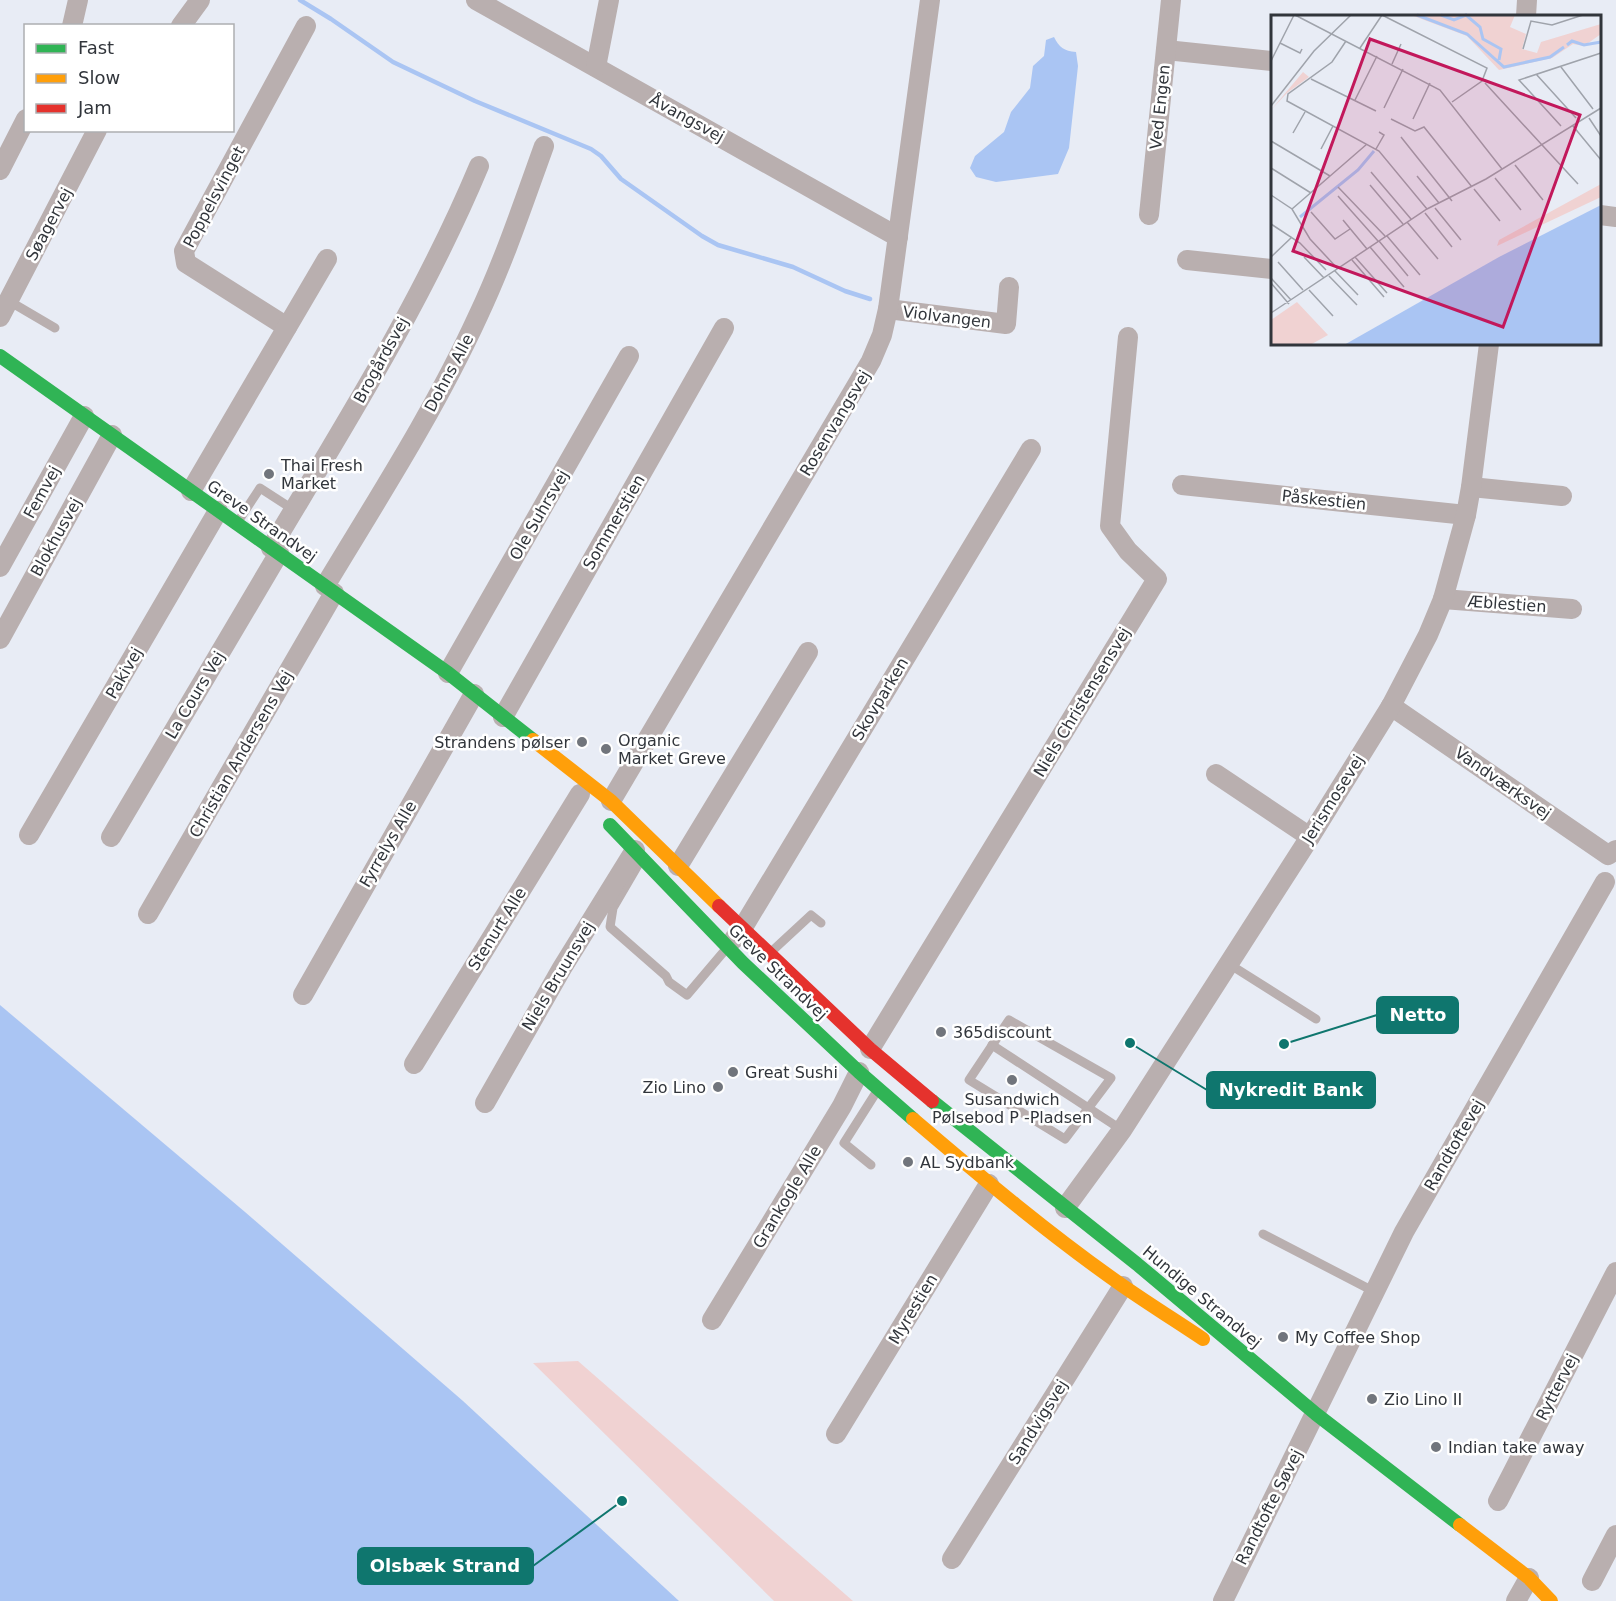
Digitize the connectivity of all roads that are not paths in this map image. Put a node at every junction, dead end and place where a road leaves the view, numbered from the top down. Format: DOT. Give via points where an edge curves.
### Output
graph roads {
  1 [pos="78,0"];
  2 [pos="200,0"];
  3 [pos="476,0"];
  4 [pos="609,0"];
  5 [pos="930,0"];
  6 [pos="1171,0"];
  7 [pos="1527,0"];
  8 [pos="1526,15"];
  9 [pos="72,24"];
  10 [pos="182,24"];
  11 [pos="306,26"];
  12 [pos="1166,50"];
  13 [pos="1271,61"];
  14 [pos="596,67"];
  15 [pos="24,123"];
  16 [pos="96,132"];
  17 [pos="544,146"];
  18 [pos="479,166"];
  19 [pos="0,170"];
  20 [pos="1149,215"];
  21 [pos="1601,215"];
  22 [pos="1616,217"];
  23 [pos="898,237"];
  24 [pos="327,260"];
  25 [pos="1187,260"];
  26 [pos="1271,269"];
  27 [pos="1010,287"];
  28 [pos="4,309"];
  29 [pos="888,309"];
  30 [pos="287,327"];
  31 [pos="55,328"];
  32 [pos="724,328"];
  33 [pos="1128,337"];
  34 [pos="1489,345"];
  35 [pos="0,356"];
  36 [pos="629,356"];
  37 [pos="84,416"];
  38 [pos="112,435"];
  39 [pos="1031,449"];
  40 [pos="1182,485"];
  41 [pos="1472,487"];
  42 [pos="191,491"];
  43 [pos="1562,496"];
  44 [pos="294,510"];
  45 [pos="218,511"];
  46 [pos="1466,515"];
  47 [pos="236,524"];
  48 [pos="275,551"];
  49 [pos="0,567"];
  50 [pos="330,589"];
  51 [pos="1443,599"];
  52 [pos="1572,609"];
  53 [pos="0,639"];
  54 [pos="808,652"];
  55 [pos="448,673"];
  56 [pos="474,694"];
  57 [pos="1391,706"];
  58 [pos="503,717"];
  59 [pos="1216,774"];
  60 [pos="584,798"];
  61 [pos="607,810"];
  62 [pos="29,835"];
  63 [pos="111,837"];
  64 [pos="1310,837"];
  65 [pos="1616,850"];
  66 [pos="638,854"];
  67 [pos="678,866"];
  68 [pos="1605,882"];
  69 [pos="148,915"];
  70 [pos="821,923"];
  71 [pos="742,929"];
  72 [pos="727,948"];
  73 [pos="769,954"];
  74 [pos="1229,964"];
  75 [pos="303,995"];
  76 [pos="1316,1019"];
  77 [pos="992,1045"];
  78 [pos="870,1049"];
  79 [pos="414,1064"];
  80 [pos="859,1072"];
  81 [pos="879,1089"];
  82 [pos="485,1103"];
  83 [pos="1088,1108"];
  84 [pos="1122,1130"];
  85 [pos="871,1165"];
  86 [pos="989,1184"];
  87 [pos="1065,1208"];
  88 [pos="1048,1231"];
  89 [pos="1263,1234"];
  90 [pos="1616,1272"];
  91 [pos="1123,1286"];
  92 [pos="1375,1292"];
  93 [pos="712,1320"];
  94 [pos="1316,1414"];
  95 [pos="836,1434"];
  96 [pos="1498,1501"];
  97 [pos="1616,1535"];
  98 [pos="952,1558"];
  99 [pos="1529,1578"];
  100 [pos="1592,1581"];
  101 [pos="1223,1601"];
  102 [pos="1516,1601"];
  103 [pos="1551,1601"];
  104 [pos="1565,1601"];
  1 -- 9 [label="street"];
  2 -- 10 [label="street"];
  3 -- 14 [label="street, Åvangsvej"];
  4 -- 14 [label="street"];
  5 -- 23 [label="street, Rosenvangsvej"];
  6 -- 12 [label="street, Ved Engen"];
  7 -- 8 [label="street"];
  11 -- 30 [label="street, Poppelsvinget" via="184,251 186,263"];
  12 -- 13 [label="street"];
  12 -- 20 [label="street, Ved Engen"];
  14 -- 23 [label="street, Åvangsvej"];
  15 -- 19 [label="street"];
  16 -- 28 [label="street, Søagervej"];
  17 -- 50 [label="street, Dohns Alle" via="478,318"];
  18 -- 44 [label="street, Brogårdsvej" via="425,282"];
  21 -- 22 [label="street"];
  23 -- 29 [label="street, Rosenvangsvej"];
  24 -- 30 [label="street"];
  25 -- 26 [label="street"];
  27 -- 29 [label="street, Violvangen" via="1006,324"];
  28 -- 31 [label="lane"];
  29 -- 61 [label="street, Rosenvangsvej" via="872,361"];
  30 -- 42 [label="street"];
  32 -- 58 [label="street, Sommerstien"];
  33 -- 78 [label="street, Niels Christensensvej" via="1110,526 1128,551 1157,579"];
  34 -- 41 [label="street, Jerismosevej"];
  35 -- 37 [label="main road, Greve Strandvej"];
  36 -- 55 [label="street, Ole Suhrsvej"];
  37 -- 38 [label="main road, Greve Strandvej"];
  37 -- 49 [label="street, Femvej"];
  38 -- 42 [label="main road, Greve Strandvej"];
  38 -- 53 [label="street, Blokhusvej"];
  39 -- 71 [label="street, Skovparken"];
  40 -- 46 [label="street, Påskestien"];
  41 -- 43 [label="street"];
  41 -- 46 [label="street, Jerismosevej"];
  42 -- 45 [label="main road, Greve Strandvej"];
  44 -- 47 [label="lane" via="260,489"];
  44 -- 48 [label="street, Brogårdsvej"];
  45 -- 47 [label="main road, Greve Strandvej"];
  45 -- 62 [label="street, Pakivej"];
  46 -- 51 [label="street, Jerismosevej"];
  47 -- 48 [label="main road, Greve Strandvej"];
  48 -- 50 [label="main road, Greve Strandvej"];
  48 -- 63 [label="street, La Cours Vej"];
  50 -- 55 [label="main road, Greve Strandvej"];
  50 -- 69 [label="street, Christian Andersens Vej"];
  51 -- 52 [label="street, Æblestien"];
  51 -- 57 [label="street, Jerismosevej"];
  54 -- 67 [label="street"];
  55 -- 56 [label="main road, Greve Strandvej"];
  56 -- 58 [label="main road, Greve Strandvej"];
  56 -- 75 [label="street, Fyrrelys Alle"];
  57 -- 64 [label="street, Jerismosevej"];
  57 -- 65 [label="street, Vandværksvej" via="1608,855"];
  58 -- 60 [label="main road, Greve Strandvej"];
  58 -- 61 [label="main road, Greve Strandvej"];
  59 -- 64 [label="street"];
  60 -- 79 [label="street, Stenurt Alle"];
  61 -- 66 [label="main road, Greve Strandvej"];
  61 -- 67 [label="main road, Greve Strandvej"];
  64 -- 74 [label="street, Jerismosevej"];
  66 -- 72 [label="main road, Greve Strandvej"];
  66 -- 72 [label="lane" via="613,908 610,927 687,995"];
  66 -- 82 [label="street, Niels Bruunsvej" via="562,968"];
  67 -- 71 [label="main road, Greve Strandvej"];
  68 -- 92 [label="street, Randtoftevej" via="1404,1232"];
  70 -- 73 [label="lane" via="811,915"];
  71 -- 72 [label="street, Skovparken"];
  71 -- 73 [label="main road, Greve Strandvej"];
  72 -- 80 [label="main road, Greve Strandvej"];
  73 -- 78 [label="main road, Greve Strandvej"];
  74 -- 76 [label="lane"];
  74 -- 84 [label="street, Jerismosevej"];
  77 -- 83 [label="lane"];
  77 -- 83 [label="lane" via="1009,1020 1111,1078"];
  77 -- 83 [label="lane" via="969,1080 1065,1139"];
  78 -- 87 [label="main road, Greve Strandvej"];
  80 -- 81 [label="main road, Greve Strandvej"];
  80 -- 93 [label="street, Grankogle Alle"];
  81 -- 85 [label="lane" via="844,1143"];
  81 -- 86 [label="main road, Greve Strandvej"];
  83 -- 84 [label="lane"];
  84 -- 87 [label="street, Jerismosevej"];
  86 -- 88 [label="main road, Greve Strandvej"];
  86 -- 95 [label="street, Myrestien"];
  87 -- 88 [label="main road"];
  87 -- 94 [label="main road, Hundige Strandvej"];
  88 -- 91 [label="main road, Hundige Strandvej"];
  89 -- 92 [label="lane"];
  90 -- 96 [label="street, Ryttervej"];
  91 -- 94 [label="main road, Hundige Strandvej"];
  91 -- 98 [label="street, Sandvigsvej"];
  92 -- 94 [label="street, Randtoftevej"];
  94 -- 99 [label="main road, Hundige Strandvej"];
  94 -- 101 [label="street, Randtofte Søvej"];
  97 -- 100 [label="street"];
  99 -- 102 [label="street"];
  99 -- 103 [label="main road, Hundige Strandvej"];
  99 -- 104 [label="main road, Hundige Strandvej"];
}
